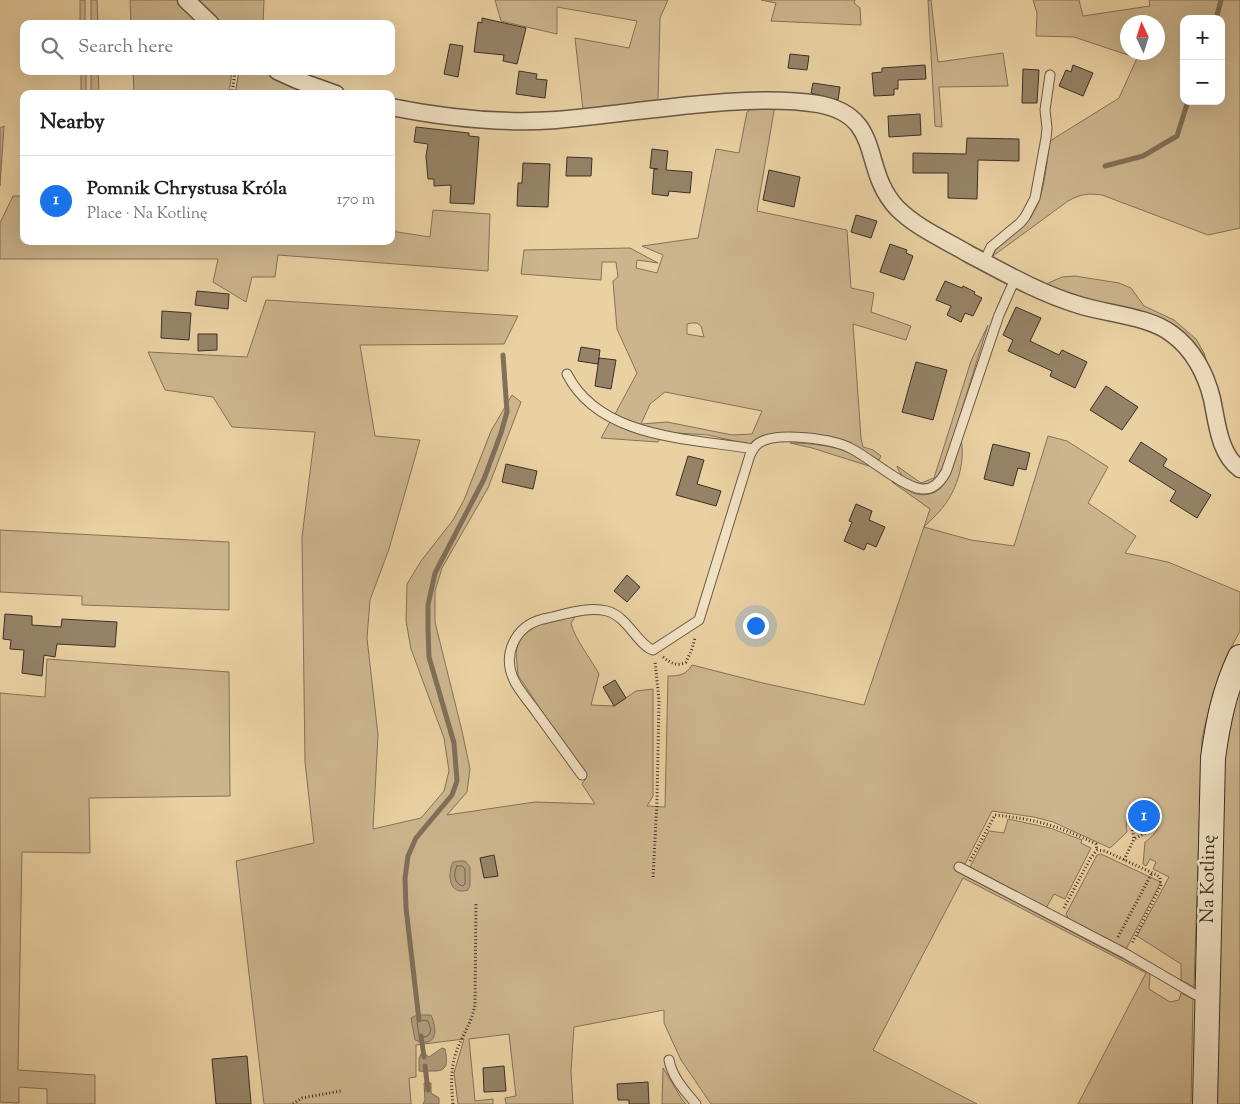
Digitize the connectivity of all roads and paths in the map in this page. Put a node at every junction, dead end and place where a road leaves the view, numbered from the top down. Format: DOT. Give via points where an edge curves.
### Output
graph roads {
  1 [pos="186,0"];
  2 [pos="207,20"];
  3 [pos="1050,74"];
  4 [pos="234,75"];
  5 [pos="285,75"];
  6 [pos="233,90"];
  7 [pos="325,90"];
  8 [pos="395,108"];
  9 [pos="984,262"];
  10 [pos="1015,279"];
  11 [pos="567,374"];
  12 [pos="753,449"];
  13 [pos="1240,469"];
  14 [pos="699,620"];
  15 [pos="654,650"];
  16 [pos="1240,658"];
  17 [pos="582,775"];
  18 [pos="1134,838"];
  19 [pos="1097,850"];
  20 [pos="1124,860"];
  21 [pos="962,869"];
  22 [pos="1152,873"];
  23 [pos="653,877"];
  24 [pos="476,903"];
  25 [pos="1059,919"];
  26 [pos="1112,947"];
  27 [pos="1126,954"];
  28 [pos="1206,995"];
  29 [pos="669,1060"];
  30 [pos="341,1091"];
  31 [pos="293,1104"];
  32 [pos="453,1104"];
  33 [pos="696,1104"];
  34 [pos="1205,1104"];
  1 -- 2 [label="street"];
  3 -- 9 [label="lane" via="1045,110 1046,138 1035,198 1020,223 991,247"];
  4 -- 6 [label="path"];
  5 -- 7 [label="street"];
  8 -- 9 [label="street" via="453,117 518,122 755,100 820,104 846,113 857,122 866,137 883,188 900,211 936,237"];
  9 -- 10 [label="street"];
  10 -- 12 [label="lane" via="998,315 946,472 936,485 927,489 913,487 852,449 833,443 779,438 760,442"];
  10 -- 13 [label="street" via="1077,305 1156,324 1179,339 1197,360 1205,376 1223,446"];
  11 -- 12 [label="lane" via="591,405 632,427"];
  12 -- 14 [label="lane"];
  14 -- 15 [label="lane"];
  14 -- 15 [label="path" via="686,662 674,664"];
  15 -- 17 [label="lane" via="611,612 595,609 532,623 523,628 513,641 510,663 515,682"];
  15 -- 23 [label="path" via="659,700"];
  16 -- 28 [label="street, Na Kotlinę" via="1219,715 1212,758"];
  18 -- 18 [label="path" via="1132,813 1138,806 1150,806 1155,811 1154,823 1147,832"];
  18 -- 20 [label="path"];
  19 -- 20 [label="path"];
  19 -- 21 [label="path" via="1096,844 1053,826 995,815"];
  19 -- 25 [label="path"];
  20 -- 22 [label="path"];
  21 -- 25 [label="lane"];
  22 -- 26 [label="path"];
  22 -- 27 [label="path" via="1160,878 1162,885"];
  24 -- 32 [label="path" via="475,1004 452,1066"];
  25 -- 26 [label="lane"];
  26 -- 27 [label="lane"];
  27 -- 28 [label="lane" via="1190,992"];
  28 -- 34 [label="street, Na Kotlinę"];
  29 -- 33 [label="lane" via="678,1081"];
  30 -- 31 [label="path" via="302,1098"];
}
